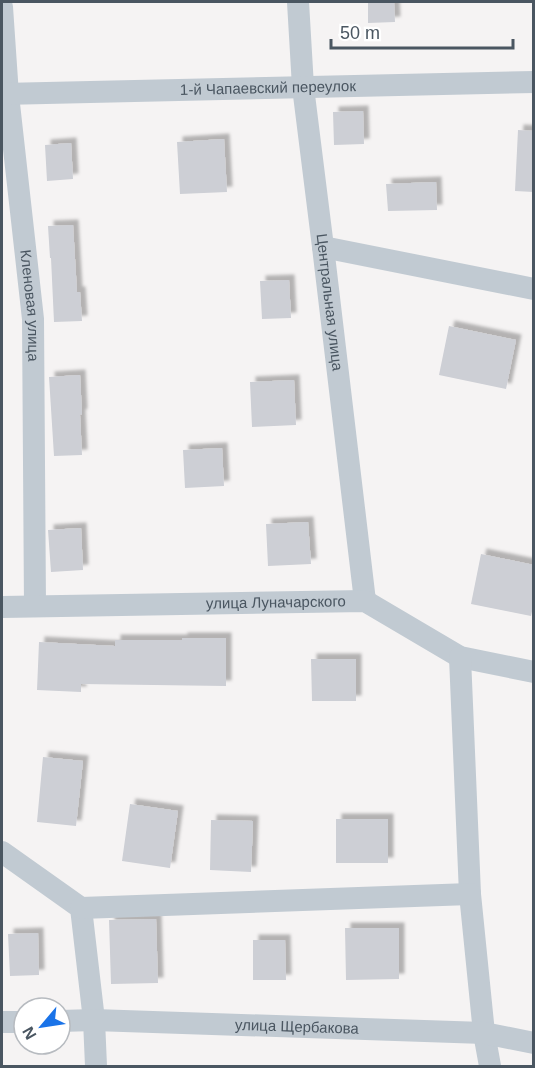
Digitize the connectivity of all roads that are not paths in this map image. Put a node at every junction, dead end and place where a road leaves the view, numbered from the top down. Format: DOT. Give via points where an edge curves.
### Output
graph roads {
  1 [pos="298,2"];
  2 [pos="2,7"];
  3 [pos="534,82"];
  4 [pos="303,87"];
  5 [pos="5,94"];
  6 [pos="323,247"];
  7 [pos="534,289"];
  8 [pos="365,601"];
  9 [pos="35,606"];
  10 [pos="2,607"];
  11 [pos="460,657"];
  12 [pos="534,672"];
  13 [pos="2,852"];
  14 [pos="470,894"];
  15 [pos="81,908"];
  16 [pos="94,1020"];
  17 [pos="72,1021"];
  18 [pos="484,1033"];
  19 [pos="534,1043"];
  20 [pos="96,1066"];
  21 [pos="490,1066"];
  1 -- 4 [label="street, Центральная улица"];
  2 -- 5 [label="street, Кленовая улица"];
  3 -- 4 [label="street, 1-й Чапаевский переулок"];
  4 -- 5 [label="street, 1-й Чапаевский переулок"];
  4 -- 6 [label="street, Центральная улица"];
  5 -- 9 [label="street, Кленовая улица" via="33,319"];
  6 -- 7 [label="street"];
  6 -- 8 [label="street, Центральная улица"];
  8 -- 9 [label="street, улица Луначарского"];
  8 -- 11 [label="street, улица Луначарского"];
  9 -- 10 [label="street, улица Луначарского"];
  11 -- 12 [label="street, улица Луначарского"];
  11 -- 14 [label="street"];
  13 -- 15 [label="street"];
  14 -- 15 [label="street"];
  14 -- 18 [label="street"];
  15 -- 16 [label="street"];
  16 -- 17 [label="street, улица Щербакова"];
  16 -- 18 [label="street, улица Щербакова"];
  16 -- 20 [label="street"];
  18 -- 19 [label="street, улица Щербакова"];
  18 -- 21 [label="street"];
}
